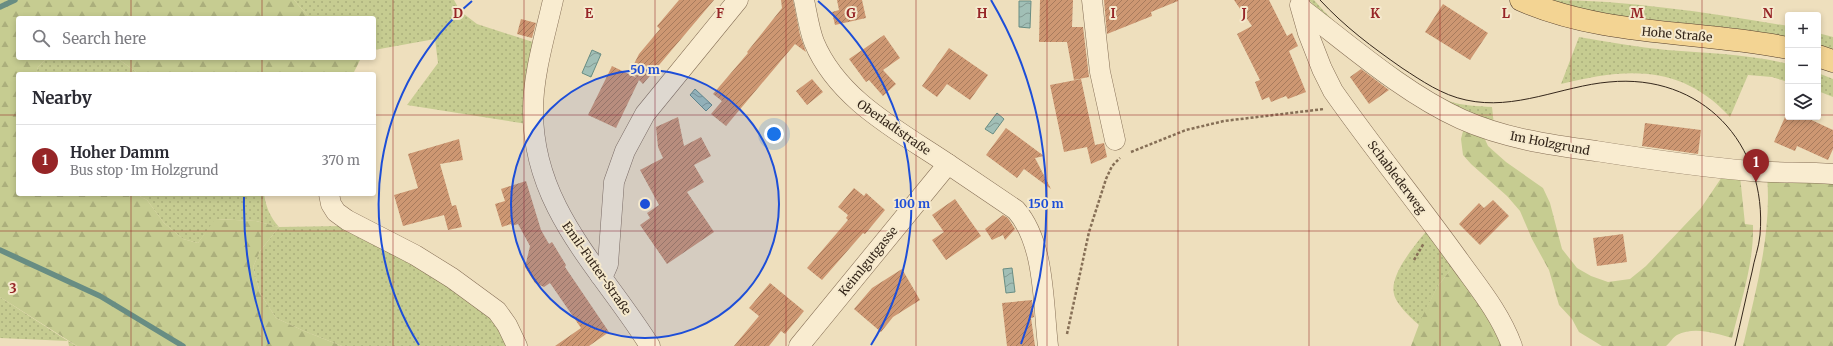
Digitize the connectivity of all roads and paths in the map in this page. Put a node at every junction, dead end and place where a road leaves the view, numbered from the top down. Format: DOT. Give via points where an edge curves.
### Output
graph roads {
  1 [pos="553,0"];
  2 [pos="738,0"];
  3 [pos="804,0"];
  4 [pos="1092,0"];
  5 [pos="1521,0"];
  6 [pos="1300,4"];
  7 [pos="1785,48"];
  8 [pos="1821,57"];
  9 [pos="1833,61"];
  10 [pos="1344,107"];
  11 [pos="1123,149"];
  12 [pos="948,164"];
  13 [pos="1833,174"];
  14 [pos="329,196"];
  15 [pos="600,275"];
  16 [pos="1057,342"];
  17 [pos="517,346"];
  18 [pos="650,346"];
  19 [pos="799,346"];
  20 [pos="1512,346"];
  1 -- 15 [label="street, Emil-Futter-Straße" via="535,88 534,130 539,158 554,202 566,226"];
  2 -- 15 [label="street" via="645,114 625,151 614,182 608,264"];
  3 -- 12 [label="street, Oberladtstraße" via="814,42 837,80 876,116"];
  4 -- 11 [label="street" via="1100,72"];
  5 -- 7 [label="main road, Hohe Straße" via="1566,16 1606,25 1650,32 1727,38"];
  6 -- 10 [label="street, Schablederweg" via="1322,70 1332,91"];
  6 -- 13 [label="street, Im Holzgrund" via="1354,50 1393,77 1439,107 1482,128 1542,142 1632,157 1753,171"];
  8 -- 9 [label="main road"];
  10 -- 11 [label="path" via="1224,121"];
  10 -- 20 [label="street, Schablederweg" via="1495,311"];
  11 -- 16 [label="path" via="1106,179"];
  12 -- 16 [label="street" via="1016,210 1024,219 1037,249"];
  12 -- 19 [label="street, Keimlgutgasse"];
  14 -- 17 [label="street" via="336,212 347,220 415,255 497,311"];
  15 -- 18 [label="street, Emil-Futter-Straße"];
}
